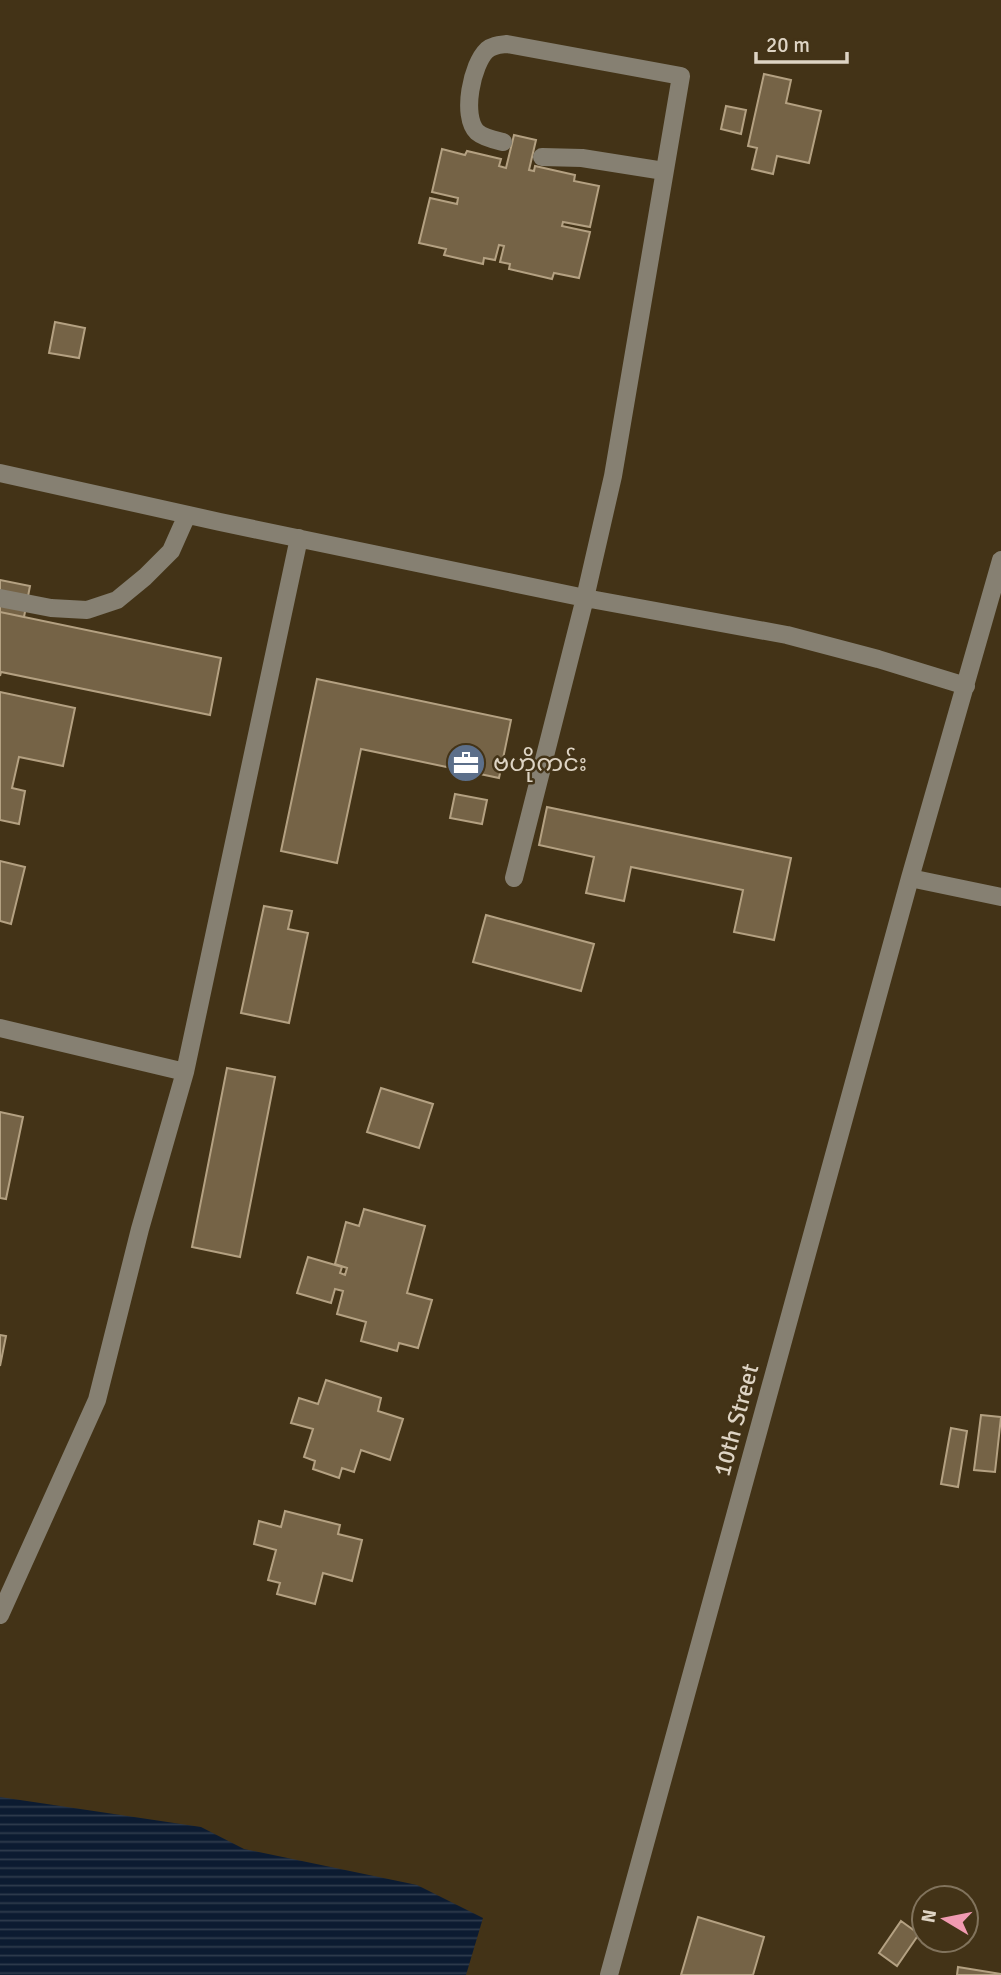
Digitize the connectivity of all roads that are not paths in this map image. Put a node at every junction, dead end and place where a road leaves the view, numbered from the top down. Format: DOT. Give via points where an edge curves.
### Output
graph roads {
  1 [pos="503,142"];
  2 [pos="542,157"];
  3 [pos="664,171"];
  4 [pos="0,473"];
  5 [pos="187,515"];
  6 [pos="299,538"];
  7 [pos="1001,560"];
  8 [pos="0,598"];
  9 [pos="585,598"];
  10 [pos="966,686"];
  11 [pos="514,878"];
  12 [pos="910,878"];
  13 [pos="1001,897"];
  14 [pos="0,1028"];
  15 [pos="185,1072"];
  16 [pos="0,1615"];
  17 [pos="609,1975"];
  1 -- 3 [label="street" via="478,133 471,124 469,99 475,69 485,52 493,45 507,44 681,76"];
  2 -- 3 [label="street" via="582,158"];
  3 -- 9 [label="street" via="615,463"];
  4 -- 5 [label="street"];
  5 -- 6 [label="street"];
  5 -- 8 [label="street" via="171,551 117,600 87,611"];
  6 -- 9 [label="street"];
  6 -- 15 [label="street"];
  7 -- 10 [label="street, 10th Street"];
  9 -- 10 [label="street" via="787,635"];
  9 -- 11 [label="street"];
  10 -- 12 [label="street, 10th Street"];
  12 -- 13 [label="street"];
  12 -- 17 [label="street, 10th Street"];
  14 -- 15 [label="street"];
  15 -- 16 [label="street" via="97,1400"];
}
